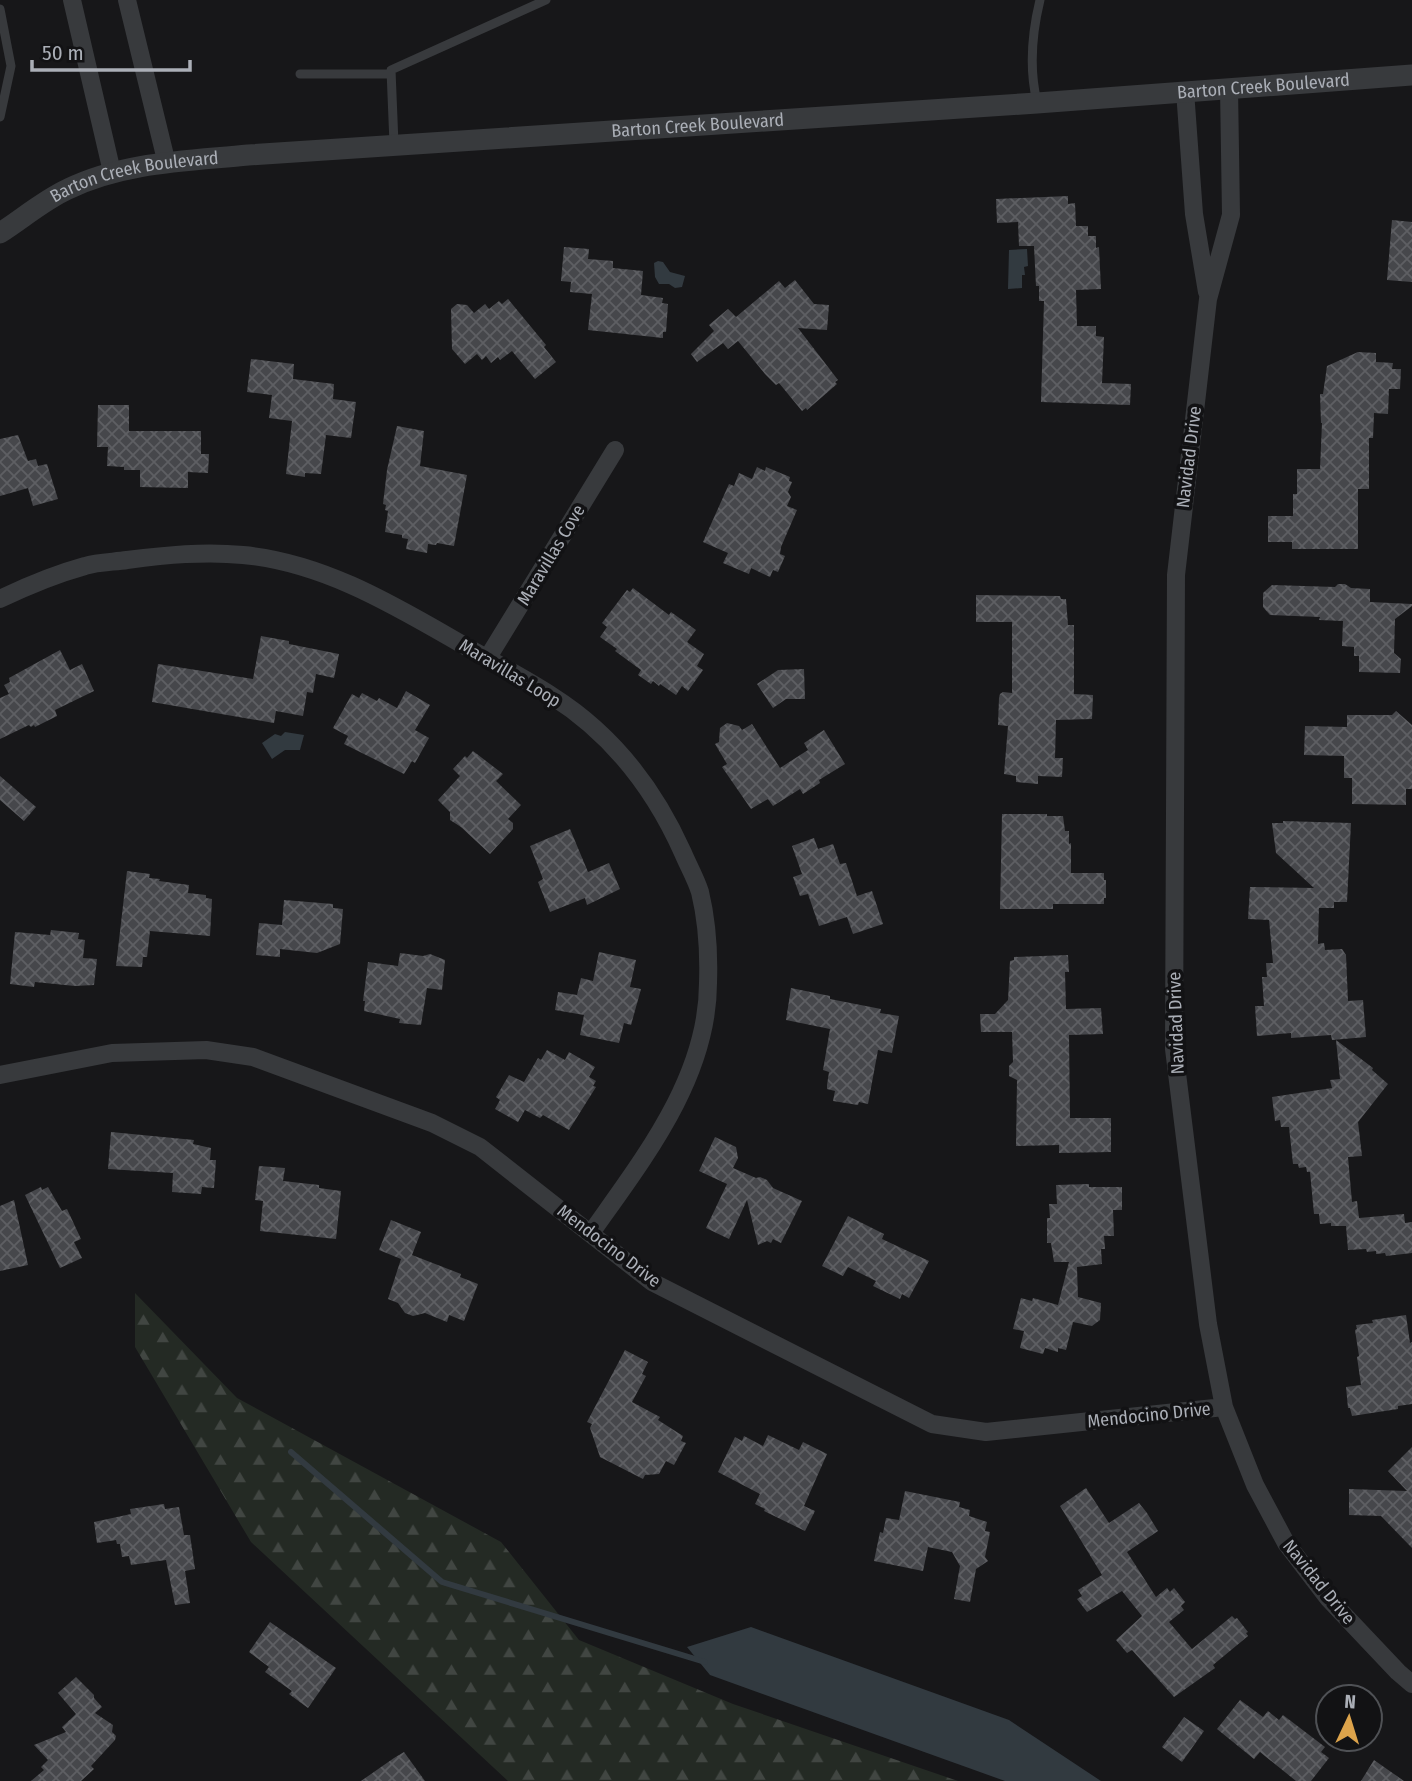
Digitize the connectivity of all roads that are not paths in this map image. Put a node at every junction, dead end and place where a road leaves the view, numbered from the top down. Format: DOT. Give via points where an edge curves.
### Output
graph roads {
  1 [pos="72,0"];
  2 [pos="127,0"];
  3 [pos="546,0"];
  4 [pos="1040,0"];
  5 [pos="0,9"];
  6 [pos="299,74"];
  7 [pos="391,74"];
  8 [pos="1412,75"];
  9 [pos="1229,88"];
  10 [pos="1185,91"];
  11 [pos="1037,103"];
  12 [pos="0,117"];
  13 [pos="394,146"];
  14 [pos="167,164"];
  15 [pos="112,172"];
  16 [pos="0,233"];
  17 [pos="1208,299"];
  18 [pos="615,450"];
  19 [pos="0,599"];
  20 [pos="488,659"];
  21 [pos="0,1075"];
  22 [pos="591,1233"];
  23 [pos="1224,1407"];
  24 [pos="1412,1684"];
  1 -- 15 [label="street"];
  2 -- 14 [label="street"];
  3 -- 7 [label="lane" via="391,70"];
  4 -- 11 [label="lane" via="1033,35"];
  5 -- 12 [label="lane" via="11,66"];
  6 -- 7 [label="lane"];
  7 -- 13 [label="lane"];
  8 -- 9 [label="street, Barton Creek Boulevard"];
  9 -- 10 [label="street, Barton Creek Boulevard"];
  9 -- 17 [label="street, Navidad Drive" via="1231,215"];
  10 -- 11 [label="street, Barton Creek Boulevard"];
  10 -- 17 [label="street, Navidad Drive" via="1194,214"];
  11 -- 13 [label="street, Barton Creek Boulevard"];
  13 -- 14 [label="street, Barton Creek Boulevard"];
  14 -- 15 [label="street, Barton Creek Boulevard"];
  15 -- 16 [label="street, Barton Creek Boulevard" via="67,189"];
  17 -- 23 [label="street, Navidad Drive" via="1176,575 1174,1049 1208,1324"];
  18 -- 20 [label="street, Maravillas Cove"];
  19 -- 20 [label="street, Maravillas Loop" via="88,565 158,556 245,555 330,576 371,593"];
  20 -- 22 [label="street, Maravillas Loop" via="554,696 625,756 651,790 699,890 709,985 703,1027 686,1081 655,1141"];
  21 -- 22 [label="street, Mendocino Drive" via="112,1053 206,1050 253,1056 480,1147"];
  22 -- 23 [label="street, Mendocino Drive" via="652,1282 932,1424 986,1432"];
  23 -- 24 [label="street, Navidad Drive" via="1255,1485 1286,1543 1328,1598"];
}
